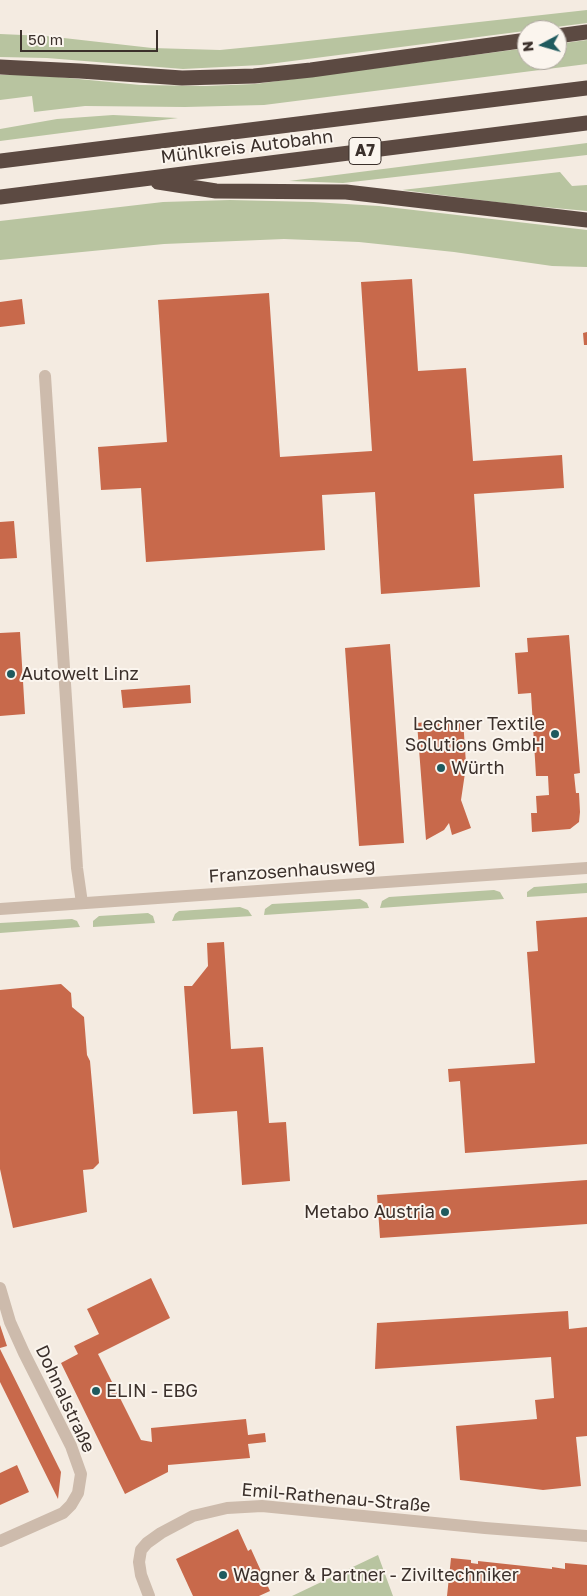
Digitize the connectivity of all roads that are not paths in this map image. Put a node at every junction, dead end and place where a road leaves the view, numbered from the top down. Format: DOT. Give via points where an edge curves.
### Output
graph roads {
  1 [pos="587,32"];
  2 [pos="567,35"];
  3 [pos="517,41"];
  4 [pos="0,67"];
  5 [pos="587,88"];
  6 [pos="587,123"];
  7 [pos="0,161"];
  8 [pos="142,179"];
  9 [pos="0,197"];
  10 [pos="587,220"];
  11 [pos="45,376"];
  12 [pos="587,868"];
  13 [pos="82,903"];
  14 [pos="0,909"];
  15 [pos="0,1288"];
  16 [pos="587,1536"];
  17 [pos="0,1541"];
  18 [pos="149,1596"];
  1 -- 2 [label="highway"];
  3 -- 4 [label="highway" via="254,76 182,78"];
  5 -- 7 [label="highway, Mühlkreis Autobahn / A7"];
  6 -- 8 [label="highway, Mühlkreis Autobahn / A7"];
  8 -- 9 [label="highway, Mühlkreis Autobahn / A7"];
  8 -- 10 [label="highway" via="216,191 346,192"];
  11 -- 13 [label="street" via="77,868"];
  12 -- 13 [label="street, Franzosenhausweg"];
  13 -- 14 [label="street, Franzosenhausweg"];
  15 -- 17 [label="street, Dohnalstraße" via="10,1322 71,1446 81,1474 78,1493 63,1513"];
  16 -- 18 [label="street, Emil-Rathenau-Straße" via="262,1506 227,1508 194,1516 147,1543 141,1550 139,1562"];
}
